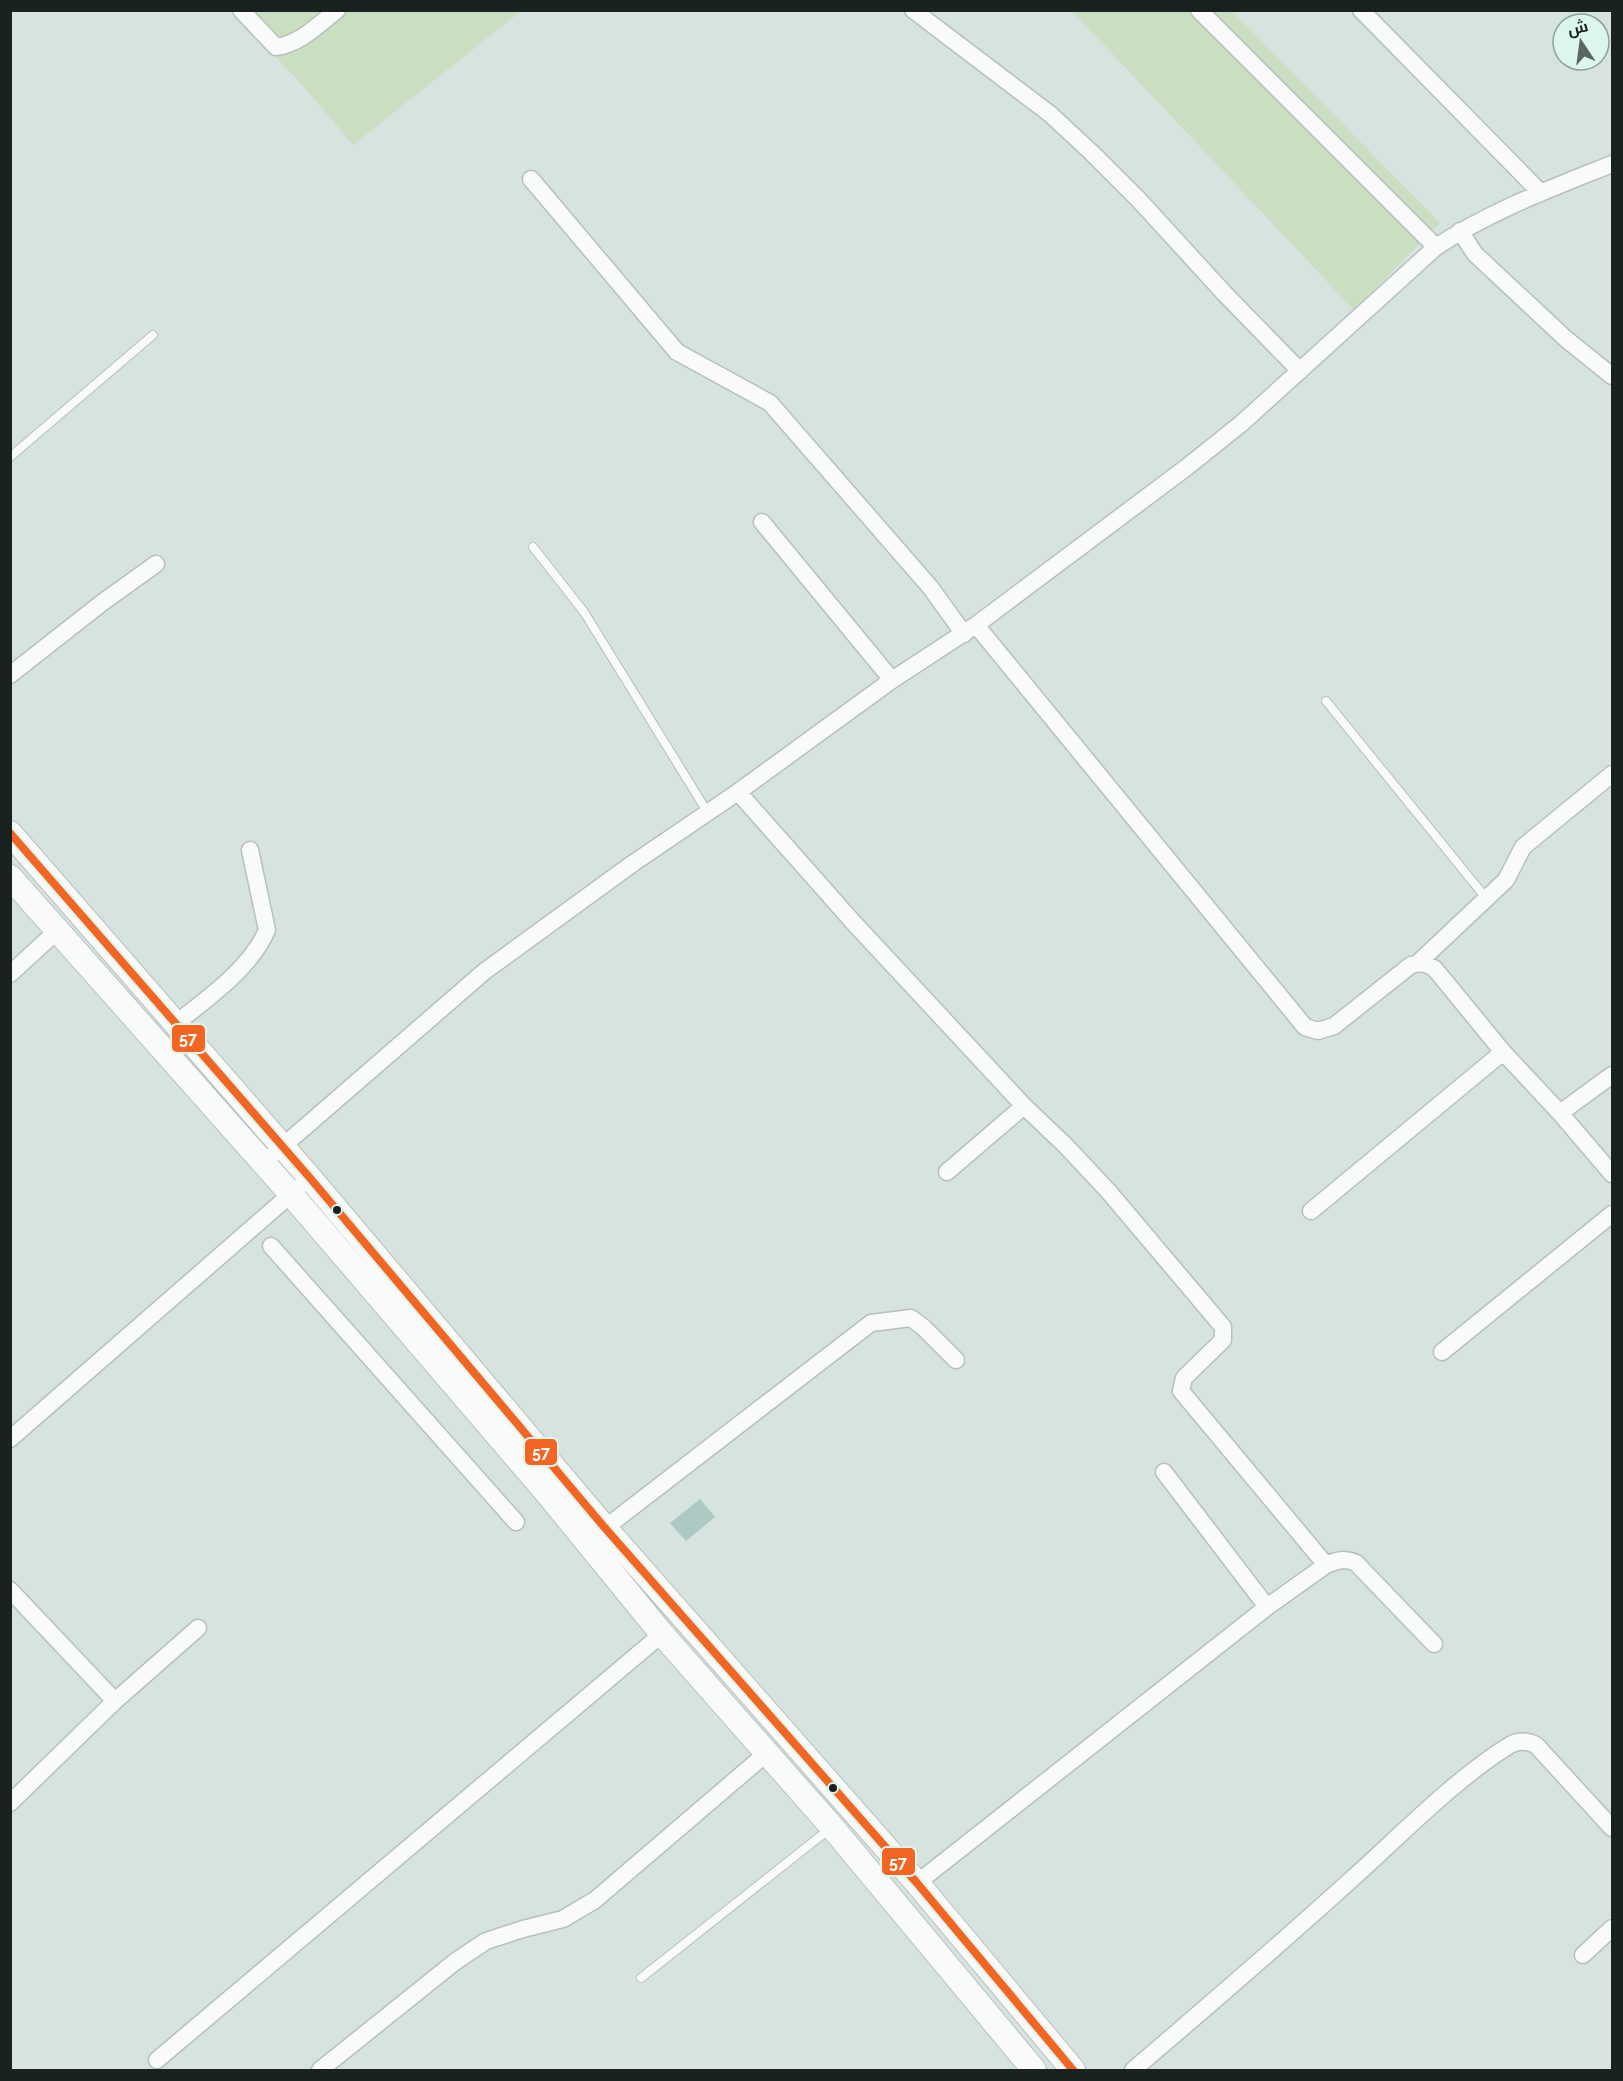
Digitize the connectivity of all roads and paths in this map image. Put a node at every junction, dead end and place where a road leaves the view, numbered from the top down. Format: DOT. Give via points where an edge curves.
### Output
graph roads {
  1 [pos="241,10"];
  2 [pos="337,10"];
  3 [pos="913,10"];
  4 [pos="1199,10"];
  5 [pos="1361,10"];
  6 [pos="1612,164"];
  7 [pos="531,179"];
  8 [pos="1541,193"];
  9 [pos="1460,231"];
  10 [pos="1436,247"];
  11 [pos="153,335"];
  12 [pos="1300,371"];
  13 [pos="1612,376"];
  14 [pos="10,457"];
  15 [pos="762,522"];
  16 [pos="533,547"];
  17 [pos="156,564"];
  18 [pos="970,629"];
  19 [pos="10,675"];
  20 [pos="892,680"];
  21 [pos="1326,701"];
  22 [pos="1612,774"];
  23 [pos="738,792"];
  24 [pos="708,813"];
  25 [pos="10,834"];
  26 [pos="250,850"];
  27 [pos="10,877"];
  28 [pos="1486,898"];
  29 [pos="57,931"];
  30 [pos="1419,962"];
  31 [pos="10,974"];
  32 [pos="175,1024"];
  33 [pos="1503,1052"];
  34 [pos="1612,1075"];
  35 [pos="1024,1106"];
  36 [pos="1560,1113"];
  37 [pos="282,1147"];
  38 [pos="264,1164"];
  39 [pos="947,1172"];
  40 [pos="1612,1174"];
  41 [pos="310,1178"];
  42 [pos="291,1194"];
  43 [pos="1311,1211"];
  44 [pos="1612,1214"];
  45 [pos="271,1246"];
  46 [pos="1442,1352"];
  47 [pos="956,1360"];
  48 [pos="10,1439"];
  49 [pos="1164,1472"];
  50 [pos="516,1521"];
  51 [pos="605,1528"];
  52 [pos="1326,1565"];
  53 [pos="10,1590"];
  54 [pos="1267,1607"];
  55 [pos="198,1628"];
  56 [pos="662,1634"];
  57 [pos="1434,1644"];
  58 [pos="115,1701"];
  59 [pos="768,1752"];
  60 [pos="10,1803"];
  61 [pos="832,1827"];
  62 [pos="1612,1828"];
  63 [pos="917,1883"];
  64 [pos="1612,1928"];
  65 [pos="1583,1955"];
  66 [pos="641,1978"];
  67 [pos="157,2060"];
  68 [pos="320,2070"];
  69 [pos="1034,2070"];
  70 [pos="1073,2070"];
  71 [pos="1133,2070"];
  1 -- 2 [label="street" via="276,46 288,45 305,35"];
  3 -- 12 [label="street" via="1050,114 1092,153"];
  4 -- 10 [label="street"];
  5 -- 8 [label="street"];
  6 -- 8 [label="street"];
  7 -- 18 [label="street" via="677,352 770,404"];
  8 -- 9 [label="street"];
  9 -- 10 [label="street"];
  9 -- 13 [label="street" via="1475,254"];
  10 -- 12 [label="street"];
  11 -- 14 [label="lane"];
  12 -- 18 [label="street" via="1187,467"];
  15 -- 20 [label="street"];
  16 -- 24 [label="lane" via="584,612"];
  17 -- 19 [label="street"];
  18 -- 20 [label="street"];
  18 -- 30 [label="street" via="1305,1027 1318,1031 1334,1026"];
  20 -- 23 [label="street"];
  21 -- 28 [label="lane"];
  22 -- 28 [label="street" via="1523,847 1506,880"];
  23 -- 24 [label="street"];
  23 -- 35 [label="street"];
  24 -- 37 [label="street" via="485,971"];
  25 -- 32 [label="main road"];
  26 -- 32 [label="street" via="267,930 240,969"];
  27 -- 29 [label="main road"];
  28 -- 30 [label="street"];
  29 -- 31 [label="street"];
  29 -- 38 [label="main road"];
  30 -- 33 [label="street" via="1435,969"];
  32 -- 37 [label="main road"];
  33 -- 36 [label="street"];
  33 -- 43 [label="street"];
  34 -- 36 [label="street"];
  35 -- 39 [label="street"];
  35 -- 52 [label="street" via="1109,1192 1223,1327 1223,1340 1184,1378 1182,1391"];
  36 -- 40 [label="street"];
  37 -- 38 [label="street"];
  37 -- 41 [label="main road"];
  38 -- 42 [label="main road"];
  41 -- 42 [label="street"];
  41 -- 51 [label="main road"];
  42 -- 48 [label="street"];
  42 -- 56 [label="main road"];
  44 -- 46 [label="street"];
  45 -- 50 [label="street"];
  47 -- 51 [label="street" via="911,1318 871,1323"];
  49 -- 54 [label="street"];
  51 -- 63 [label="main road"];
  52 -- 54 [label="street"];
  52 -- 57 [label="street" via="1348,1560 1356,1563"];
  53 -- 58 [label="street"];
  54 -- 63 [label="street"];
  55 -- 58 [label="street"];
  56 -- 59 [label="main road"];
  56 -- 67 [label="street"];
  58 -- 60 [label="street"];
  59 -- 61 [label="main road"];
  59 -- 68 [label="street" via="595,1900 563,1919 486,1941"];
  61 -- 66 [label="lane"];
  61 -- 69 [label="main road"];
  62 -- 71 [label="street" via="1536,1745 1513,1744 1435,1804 1284,1941"];
  63 -- 70 [label="main road"];
  64 -- 65 [label="street"];
}
